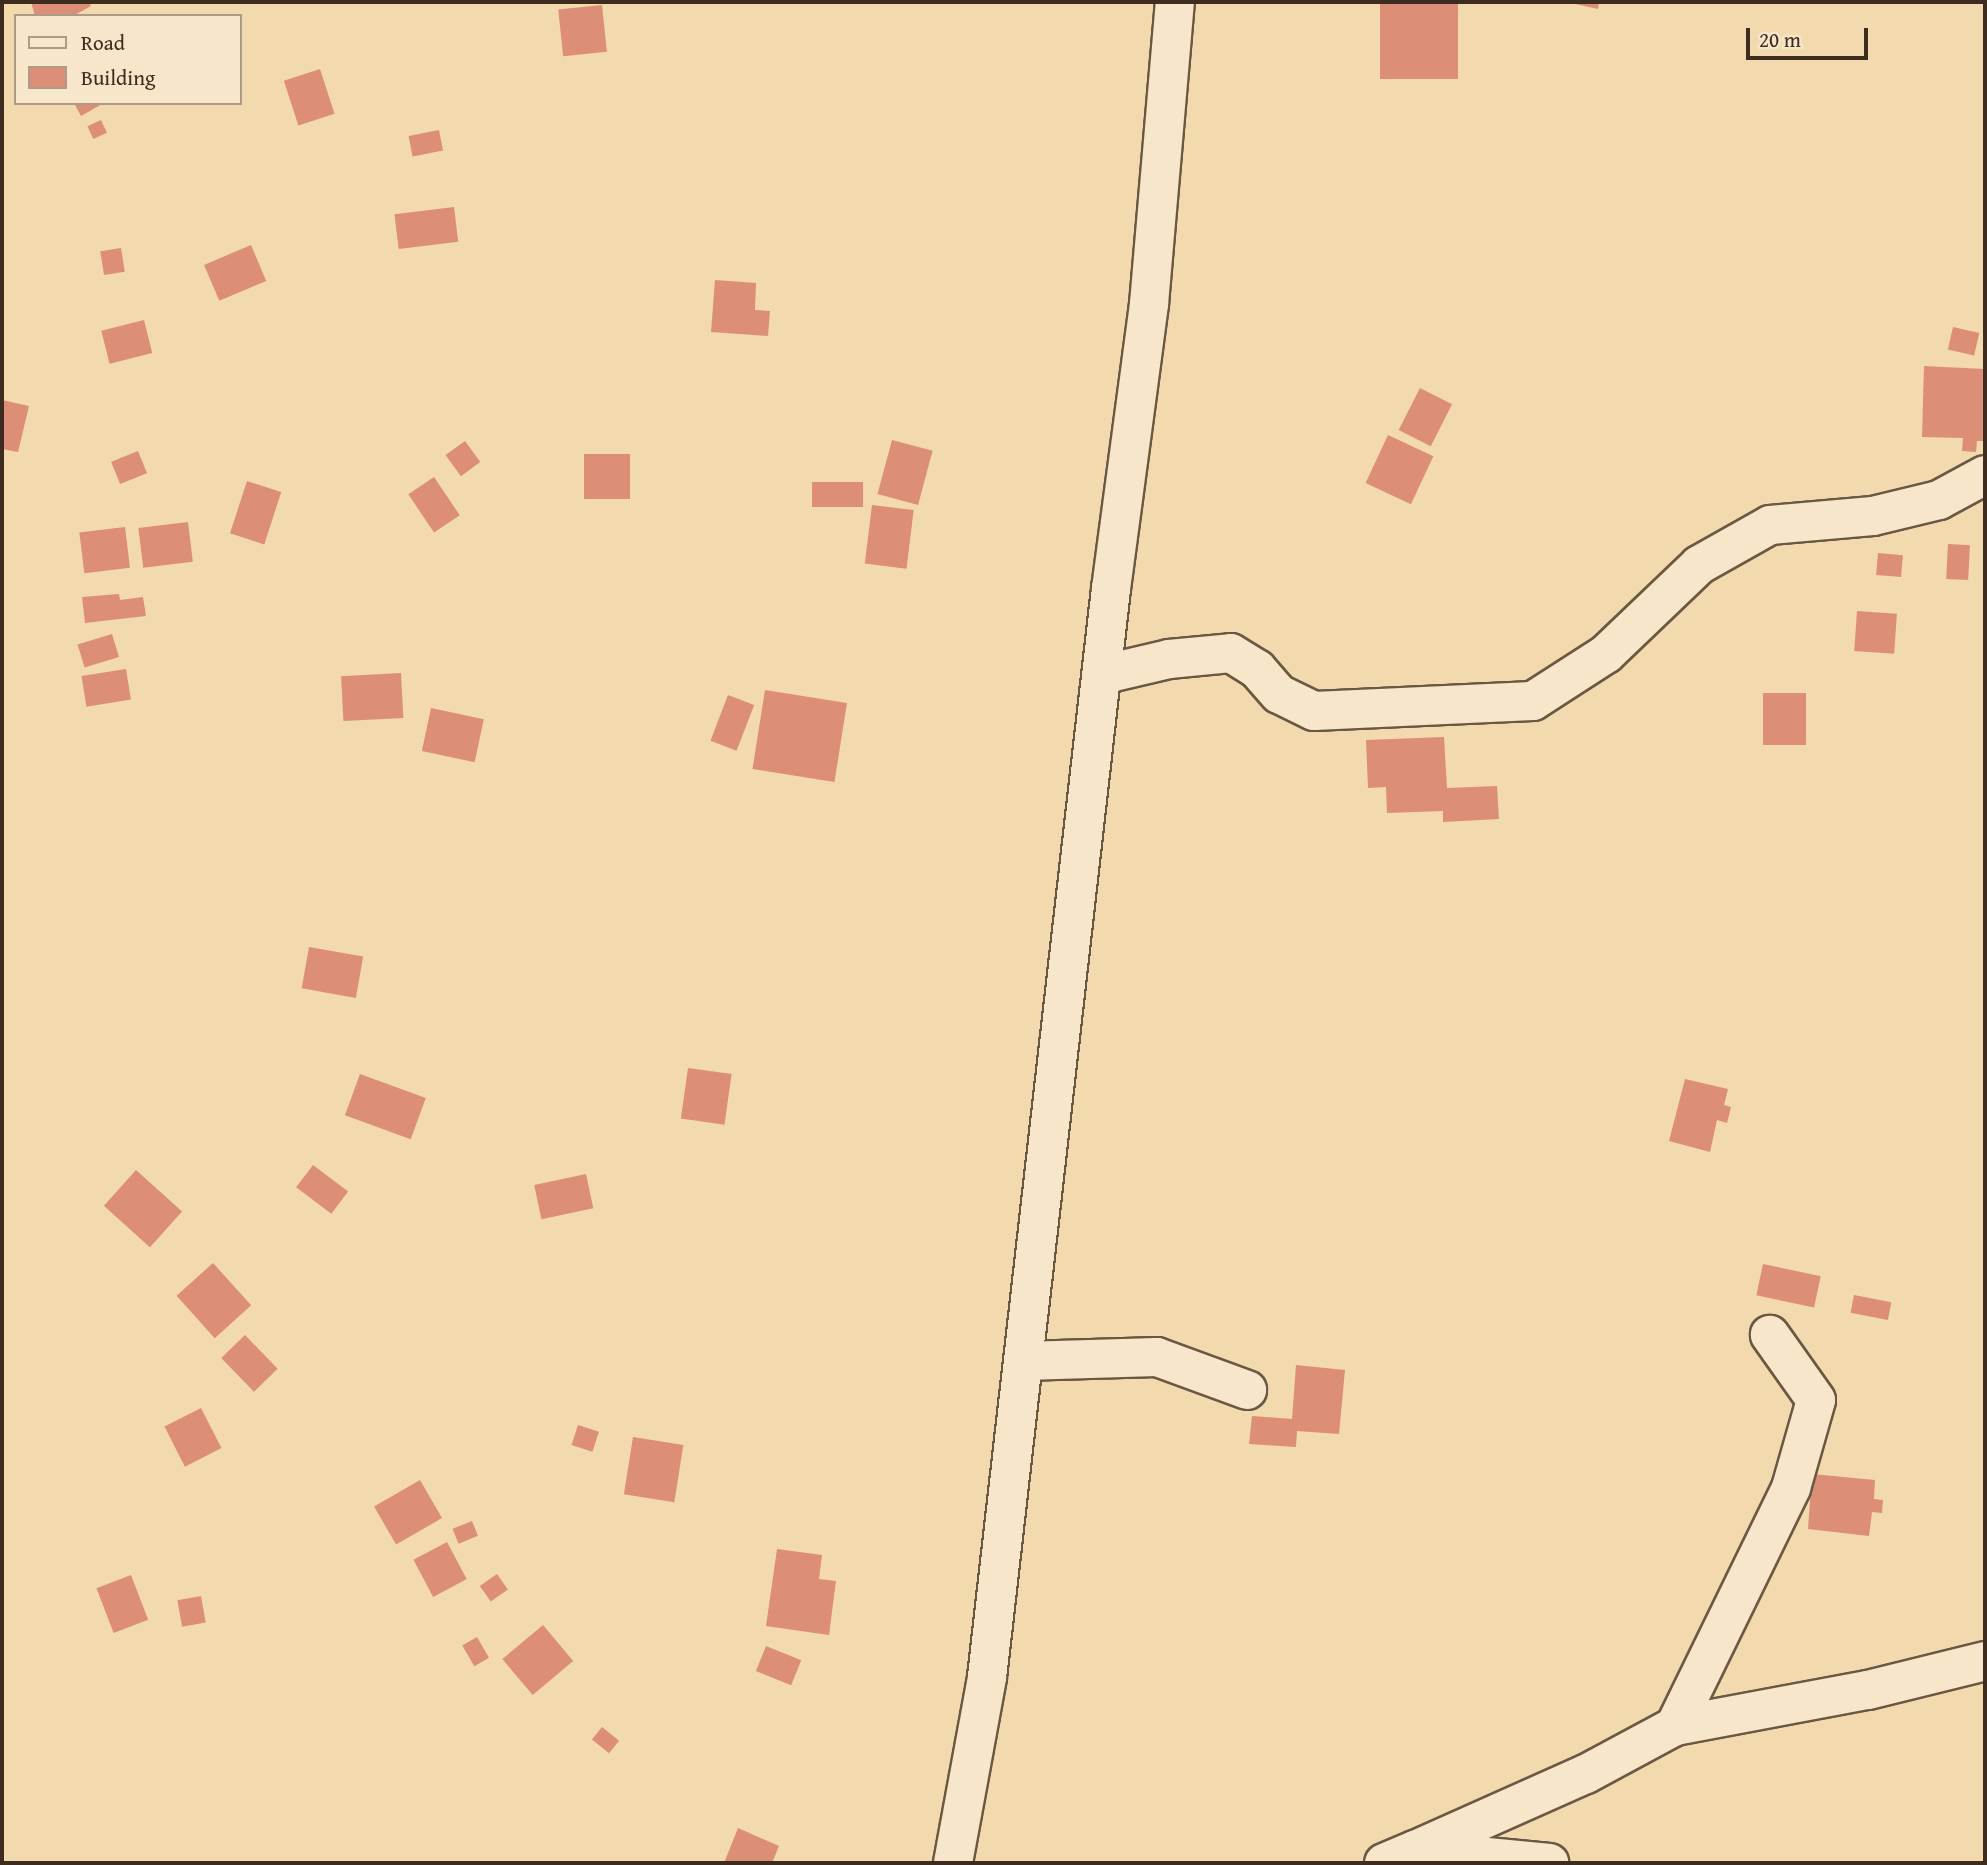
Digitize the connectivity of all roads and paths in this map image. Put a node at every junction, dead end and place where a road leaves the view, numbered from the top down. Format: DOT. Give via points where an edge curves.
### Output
graph roads {
  1 [pos="1175,2"];
  2 [pos="1985,475"];
  3 [pos="1101,675"];
  4 [pos="1770,1335"];
  5 [pos="1024,1361"];
  6 [pos="1247,1391"];
  7 [pos="1985,1661"];
  8 [pos="1675,1726"];
  9 [pos="1400,1856"];
  10 [pos="953,1863"];
  11 [pos="1549,1863"];
  1 -- 3 [label="street" via="1149,304"];
  2 -- 3 [label="street" via="1938,500 1873,516 1770,525 1699,565 1606,654 1533,701 1314,711 1279,694 1257,669 1231,653 1169,659"];
  3 -- 5 [label="street"];
  4 -- 8 [label="street" via="1816,1399 1791,1488"];
  5 -- 6 [label="street" via="1157,1357"];
  5 -- 10 [label="street" via="987,1677"];
  7 -- 8 [label="street" via="1868,1690"];
  8 -- 9 [label="street" via="1586,1774"];
  9 -- 11 [label="street"];
}
